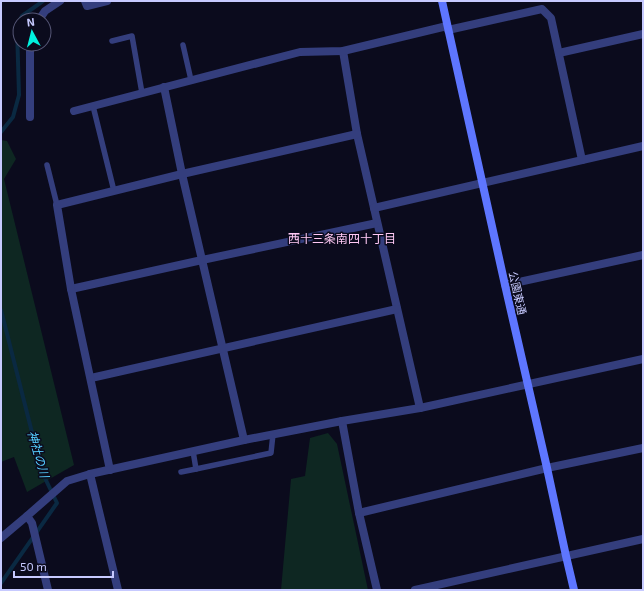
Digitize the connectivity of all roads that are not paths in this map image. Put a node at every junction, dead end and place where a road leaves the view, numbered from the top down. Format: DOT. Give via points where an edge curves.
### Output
graph roads {
  1 [pos="60,1"];
  2 [pos="85,1"];
  3 [pos="107,1"];
  4 [pos="442,1"];
  5 [pos="44,12"];
  6 [pos="447,28"];
  7 [pos="643,34"];
  8 [pos="112,41"];
  9 [pos="183,45"];
  10 [pos="30,52"];
  11 [pos="343,52"];
  12 [pos="559,53"];
  13 [pos="191,80"];
  14 [pos="164,87"];
  15 [pos="142,93"];
  16 [pos="93,106"];
  17 [pos="74,111"];
  18 [pos="30,117"];
  19 [pos="357,134"];
  20 [pos="643,146"];
  21 [pos="582,160"];
  22 [pos="47,165"];
  23 [pos="182,174"];
  24 [pos="482,184"];
  25 [pos="114,191"];
  26 [pos="58,205"];
  27 [pos="374,208"];
  28 [pos="377,223"];
  29 [pos="643,255"];
  30 [pos="202,260"];
  31 [pos="505,285"];
  32 [pos="71,289"];
  33 [pos="397,309"];
  34 [pos="223,348"];
  35 [pos="643,359"];
  36 [pos="91,378"];
  37 [pos="527,385"];
  38 [pos="420,408"];
  39 [pos="342,421"];
  40 [pos="273,434"];
  41 [pos="244,440"];
  42 [pos="643,448"];
  43 [pos="193,451"];
  44 [pos="547,468"];
  45 [pos="196,469"];
  46 [pos="110,470"];
  47 [pos="181,472"];
  48 [pos="90,474"];
  49 [pos="359,513"];
  50 [pos="27,516"];
  51 [pos="1,538"];
  52 [pos="643,539"];
  53 [pos="566,556"];
  54 [pos="48,590"];
  55 [pos="118,590"];
  56 [pos="377,590"];
  57 [pos="415,590"];
  58 [pos="574,590"];
  1 -- 5 [label="street"];
  2 -- 3 [label="street" via="86,6"];
  4 -- 6 [label="street, 公園東通"];
  6 -- 11 [label="street"];
  6 -- 12 [label="street" via="542,9 551,18"];
  6 -- 24 [label="street, 公園東通"];
  7 -- 12 [label="street"];
  8 -- 15 [label="lane" via="132,36"];
  9 -- 13 [label="lane"];
  10 -- 18 [label="street"];
  11 -- 13 [label="street" via="300,52"];
  11 -- 19 [label="street"];
  12 -- 21 [label="street"];
  13 -- 14 [label="street"];
  14 -- 15 [label="street"];
  14 -- 23 [label="street"];
  15 -- 16 [label="street"];
  16 -- 17 [label="street"];
  16 -- 25 [label="lane"];
  19 -- 23 [label="street"];
  19 -- 27 [label="street"];
  20 -- 21 [label="street"];
  21 -- 24 [label="street"];
  22 -- 26 [label="lane"];
  23 -- 25 [label="street"];
  23 -- 30 [label="street"];
  24 -- 27 [label="street"];
  24 -- 31 [label="street, 公園東通"];
  25 -- 26 [label="street"];
  26 -- 32 [label="street"];
  27 -- 28 [label="street"];
  28 -- 30 [label="street"];
  28 -- 33 [label="street"];
  29 -- 31 [label="street"];
  30 -- 32 [label="street"];
  30 -- 34 [label="street"];
  31 -- 37 [label="street, 公園東通"];
  32 -- 36 [label="street"];
  33 -- 34 [label="street"];
  33 -- 38 [label="street"];
  34 -- 36 [label="street"];
  34 -- 41 [label="street"];
  35 -- 37 [label="street"];
  36 -- 46 [label="street"];
  37 -- 38 [label="street"];
  37 -- 44 [label="street, 公園東通"];
  38 -- 39 [label="street"];
  39 -- 40 [label="street"];
  39 -- 49 [label="street"];
  40 -- 41 [label="street"];
  40 -- 45 [label="lane" via="271,453"];
  41 -- 43 [label="street"];
  42 -- 44 [label="street"];
  43 -- 45 [label="lane"];
  43 -- 46 [label="street"];
  44 -- 49 [label="street"];
  44 -- 53 [label="street, 公園東通"];
  45 -- 47 [label="lane"];
  46 -- 48 [label="street"];
  48 -- 50 [label="street" via="67,481"];
  48 -- 55 [label="street"];
  49 -- 56 [label="street"];
  50 -- 51 [label="street"];
  50 -- 54 [label="street" via="32,523"];
  52 -- 53 [label="street"];
  53 -- 57 [label="street"];
  53 -- 58 [label="street, 公園東通"];
}
